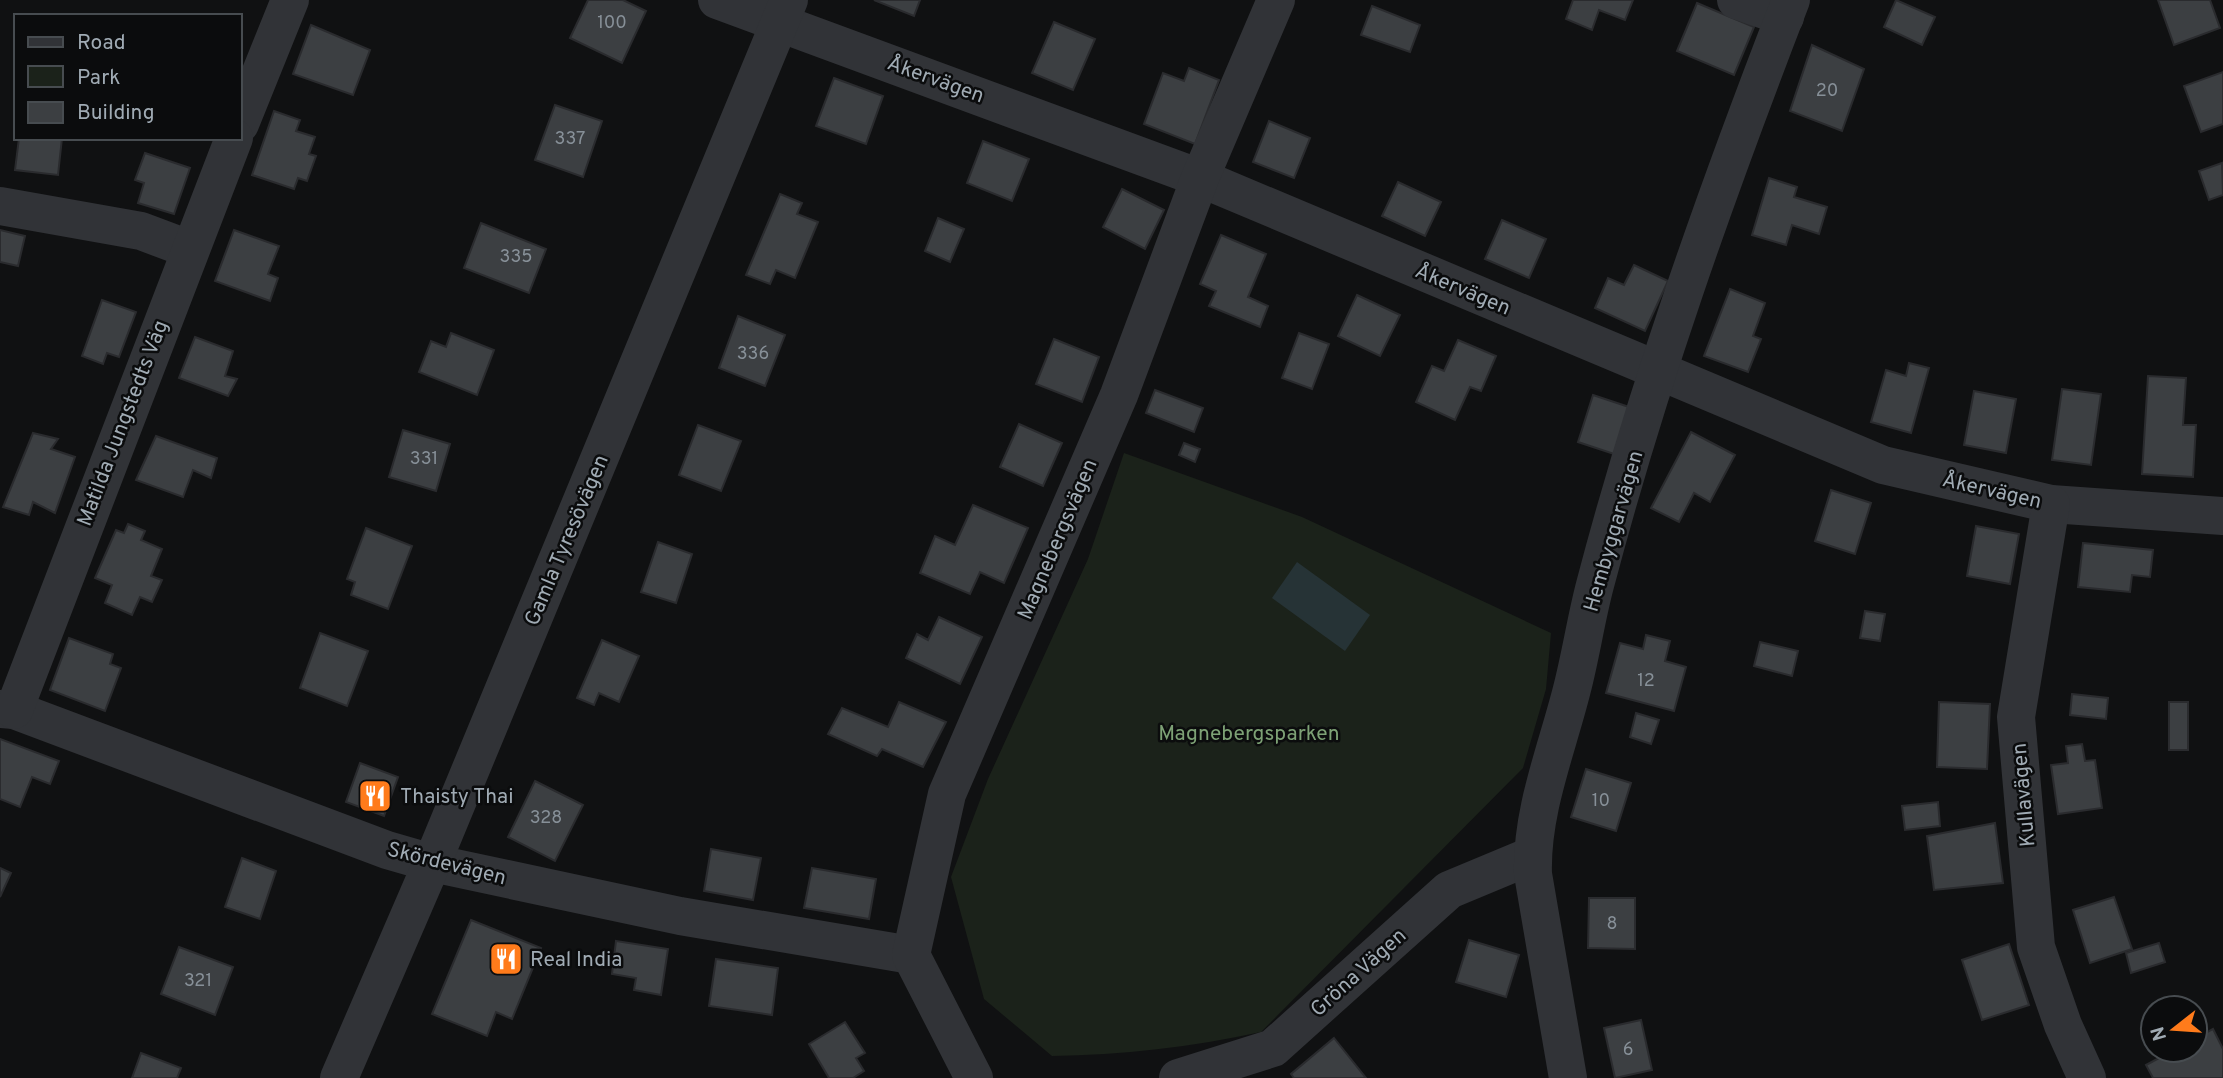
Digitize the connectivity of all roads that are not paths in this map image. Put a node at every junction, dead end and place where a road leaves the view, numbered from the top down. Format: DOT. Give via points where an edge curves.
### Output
graph roads {
  1 [pos="290,0"];
  2 [pos="717,0"];
  3 [pos="1276,0"];
  4 [pos="1736,0"];
  5 [pos="1788,8"];
  6 [pos="785,11"];
  7 [pos="242,119"];
  8 [pos="233,140"];
  9 [pos="1200,178"];
  10 [pos="0,206"];
  11 [pos="189,248"];
  12 [pos="1659,372"];
  13 [pos="2051,504"];
  14 [pos="2223,516"];
  15 [pos="7,709"];
  16 [pos="1533,855"];
  17 [pos="432,863"];
  18 [pos="911,955"];
  19 [pos="339,1078"];
  20 [pos="974,1078"];
  21 [pos="1178,1078"];
  22 [pos="1568,1078"];
  23 [pos="2087,1078"];
  1 -- 7 [label="street"];
  2 -- 6 [label="street, Åkervägen"];
  3 -- 9 [label="street, Magnebergsvägen"];
  4 -- 5 [label="street"];
  5 -- 12 [label="street, Hembyggarvägen" via="1751,100"];
  6 -- 9 [label="street, Åkervägen"];
  6 -- 17 [label="street, Gamla Tyresövägen"];
  8 -- 11 [label="street, Matilda Jungstedts Väg"];
  9 -- 12 [label="street, Åkervägen"];
  9 -- 18 [label="street, Magnebergsvägen" via="1119,395 947,794"];
  10 -- 11 [label="street" via="141,231"];
  11 -- 15 [label="street, Matilda Jungstedts Väg"];
  12 -- 13 [label="street, Åkervägen" via="1883,465"];
  12 -- 16 [label="street, Hembyggarvägen" via="1595,586 1543,796"];
  13 -- 14 [label="street, Åkervägen"];
  13 -- 23 [label="street, Kullavägen" via="2017,717 2036,947"];
  15 -- 17 [label="street, Skördevägen"];
  16 -- 21 [label="street, Gröna Vägen" via="1449,890 1273,1048"];
  16 -- 22 [label="street, Hembyggarvägen"];
  17 -- 18 [label="street, Skördevägen" via="680,916"];
  17 -- 19 [label="street, Gamla Tyresövägen"];
  18 -- 20 [label="street"];
}
